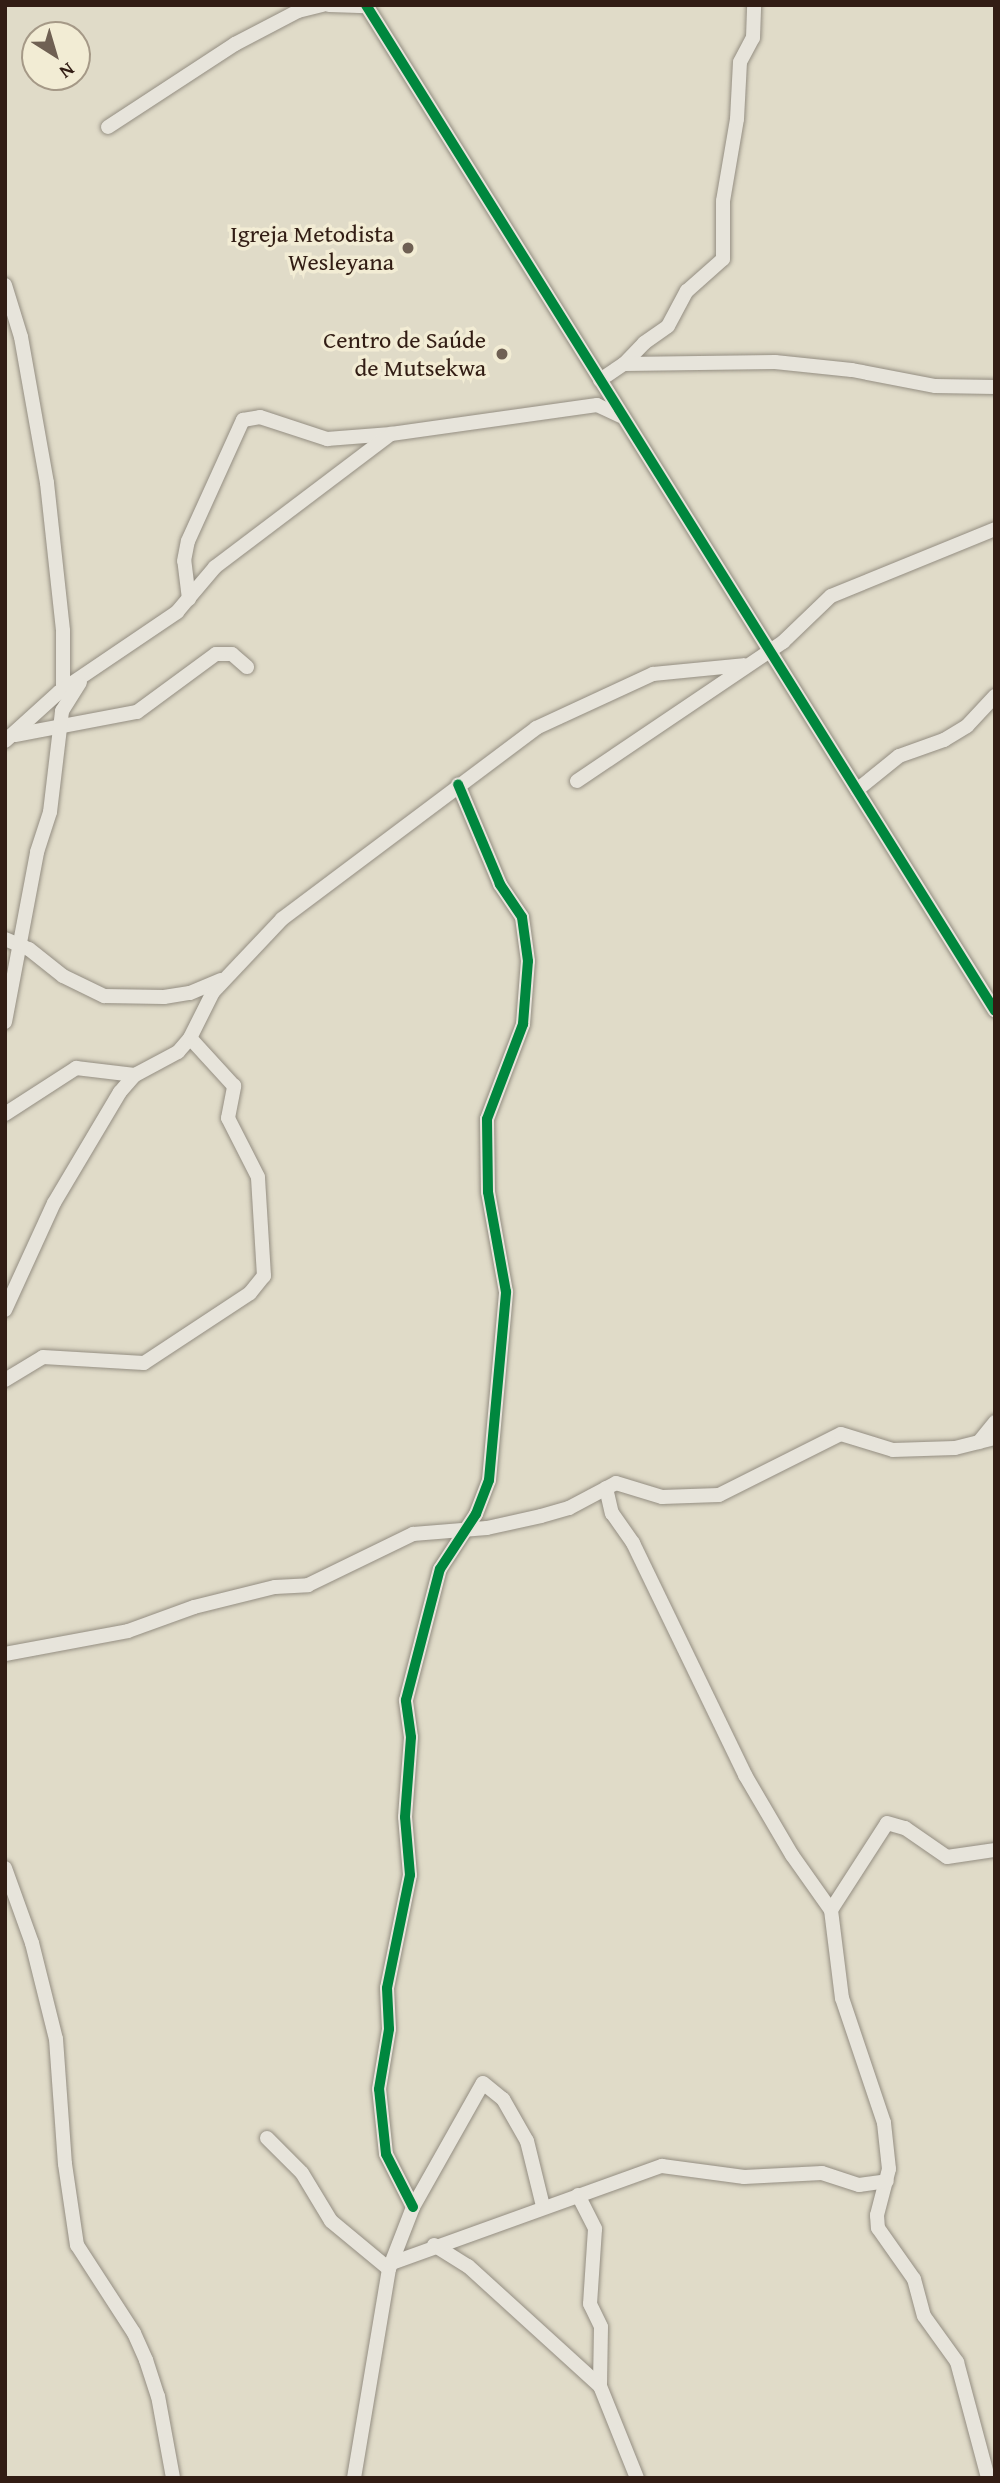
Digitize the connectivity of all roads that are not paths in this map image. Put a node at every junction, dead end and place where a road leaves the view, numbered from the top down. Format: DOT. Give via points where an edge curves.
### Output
graph roads {
  1 [pos="322,5"];
  2 [pos="329,5"];
  3 [pos="754,5"];
  4 [pos="366,6"];
  5 [pos="108,127"];
  6 [pos="5,285"];
  7 [pos="624,364"];
  8 [pos="603,383"];
  9 [pos="995,387"];
  10 [pos="597,405"];
  11 [pos="625,419"];
  12 [pos="391,434"];
  13 [pos="995,529"];
  14 [pos="189,599"];
  15 [pos="783,642"];
  16 [pos="769,650"];
  17 [pos="744,665"];
  18 [pos="780,666"];
  19 [pos="247,667"];
  20 [pos="86,675"];
  21 [pos="63,689"];
  22 [pos="995,695"];
  23 [pos="60,723"];
  24 [pos="8,739"];
  25 [pos="577,781"];
  26 [pos="458,784"];
  27 [pos="857,790"];
  28 [pos="5,939"];
  29 [pos="21,946"];
  30 [pos="225,978"];
  31 [pos="995,1011"];
  32 [pos="5,1022"];
  33 [pos="190,1038"];
  34 [pos="135,1075"];
  35 [pos="5,1114"];
  36 [pos="5,1311"];
  37 [pos="5,1380"];
  38 [pos="995,1422"];
  39 [pos="995,1438"];
  40 [pos="979,1442"];
  41 [pos="606,1488"];
  42 [pos="466,1530"];
  43 [pos="5,1654"];
  44 [pos="995,1850"];
  45 [pos="5,1868"];
  46 [pos="831,1910"];
  47 [pos="267,2138"];
  48 [pos="887,2181"];
  49 [pos="578,2195"];
  50 [pos="543,2206"];
  51 [pos="413,2207"];
  52 [pos="434,2245"];
  53 [pos="390,2266"];
  54 [pos="600,2386"];
  55 [pos="173,2478"];
  56 [pos="354,2478"];
  57 [pos="637,2478"];
  58 [pos="988,2478"];
  1 -- 5 [label="street" via="298,11 235,44"];
  2 -- 4 [label="street"];
  3 -- 7 [label="street" via="753,38 740,62 737,118 723,201 723,259 687,291 668,326"];
  4 -- 8 [label="street"];
  6 -- 21 [label="street" via="21,337 47,483 63,631"];
  7 -- 8 [label="street"];
  7 -- 9 [label="street" via="775,362 852,370 934,386"];
  8 -- 10 [label="street"];
  8 -- 11 [label="street"];
  10 -- 11 [label="street"];
  10 -- 12 [label="street"];
  11 -- 16 [label="street"];
  12 -- 14 [label="street" via="215,567"];
  12 -- 14 [label="street" via="327,439 274,420 243,420 188,541 184,561"];
  13 -- 15 [label="street" via="831,596"];
  14 -- 20 [label="street"];
  15 -- 16 [label="street"];
  15 -- 18 [label="street"];
  16 -- 17 [label="street"];
  16 -- 18 [label="street"];
  17 -- 25 [label="street"];
  17 -- 26 [label="street" via="653,674 536,728"];
  18 -- 27 [label="street"];
  19 -- 23 [label="street" via="232,654 216,654 137,712"];
  20 -- 21 [label="street"];
  20 -- 23 [label="street" via="69,696"];
  21 -- 24 [label="street"];
  22 -- 27 [label="street" via="967,726 944,740 899,756"];
  23 -- 24 [label="street"];
  23 -- 29 [label="street" via="50,812 37,852"];
  26 -- 30 [label="street" via="282,919"];
  26 -- 42 [label="street" via="500,884 522,916 528,961 523,1024 487,1119 488,1192 506,1292 504,1352 493,1409 489,1479"];
  27 -- 31 [label="street"];
  28 -- 29 [label="street"];
  29 -- 30 [label="street" via="62,976 104,996 177,995"];
  29 -- 32 [label="street"];
  30 -- 33 [label="street"];
  33 -- 34 [label="street" via="178,1052"];
  33 -- 37 [label="street" via="234,1086 228,1118 258,1177 264,1276 250,1293 144,1363 43,1357"];
  34 -- 35 [label="street" via="76,1068"];
  34 -- 36 [label="street" via="54,1203"];
  38 -- 40 [label="street"];
  39 -- 40 [label="street"];
  40 -- 41 [label="street" via="955,1448 893,1450 841,1434 719,1495 662,1497 621,1483"];
  41 -- 42 [label="street" via="560,1511"];
  41 -- 46 [label="street" via="612,1513 644,1566 746,1775 792,1855"];
  42 -- 43 [label="street" via="413,1534 308,1585 275,1587 194,1607 128,1631"];
  42 -- 51 [label="street" via="440,1569 406,1700 411,1737 405,1817 410,1875 387,1988 389,2029 379,2089 386,2154"];
  44 -- 46 [label="street" via="947,1857 905,1828 887,1823"];
  45 -- 55 [label="street" via="32,1942 56,2039 65,2164 77,2245 135,2333 158,2396"];
  46 -- 48 [label="street" via="842,1998 884,2123"];
  47 -- 53 [label="street" via="302,2173 331,2221"];
  48 -- 49 [label="street" via="859,2185 822,2173 744,2177 662,2166"];
  48 -- 58 [label="street" via="877,2214 878,2228 914,2279 925,2316 957,2362"];
  49 -- 50 [label="street"];
  49 -- 54 [label="street" via="595,2229 590,2304 601,2327"];
  50 -- 51 [label="street" via="527,2141 503,2099 487,2083 478,2089"];
  50 -- 52 [label="street"];
  51 -- 53 [label="street"];
  52 -- 53 [label="street"];
  52 -- 54 [label="street" via="468,2266"];
  53 -- 56 [label="street"];
  54 -- 57 [label="street"];
}
